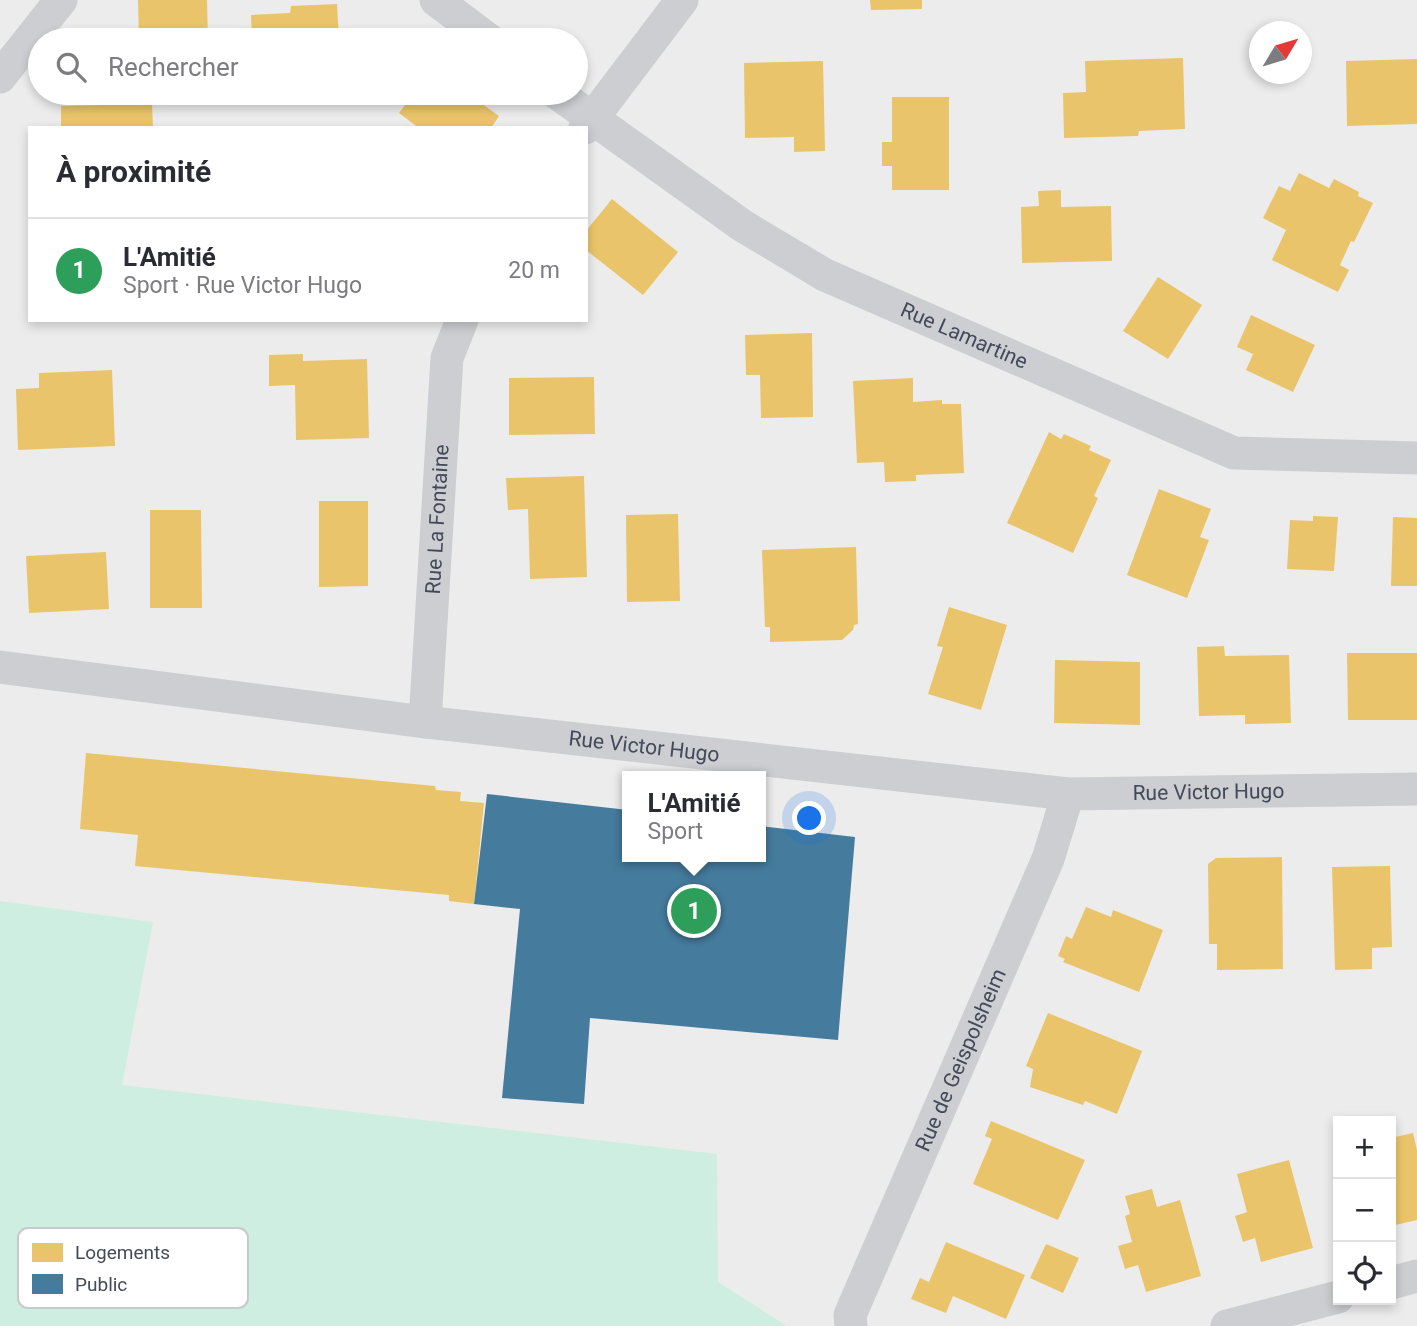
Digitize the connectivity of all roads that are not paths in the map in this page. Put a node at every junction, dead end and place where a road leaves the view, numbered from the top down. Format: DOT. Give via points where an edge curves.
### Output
graph roads {
  1 [pos="61,0"];
  2 [pos="436,0"];
  3 [pos="682,0"];
  4 [pos="39,28"];
  5 [pos="473,28"];
  6 [pos="28,42"];
  7 [pos="0,77"];
  8 [pos="569,105"];
  9 [pos="588,123"];
  10 [pos="461,322"];
  11 [pos="1417,457"];
  12 [pos="0,667"];
  13 [pos="425,722"];
  14 [pos="1417,789"];
  15 [pos="1068,794"];
  16 [pos="1417,1276"];
  17 [pos="1396,1282"];
  18 [pos="1333,1298"];
  19 [pos="851,1326"];
  20 [pos="1227,1326"];
  1 -- 4 [label="street"];
  2 -- 5 [label="street"];
  3 -- 9 [label="street"];
  6 -- 7 [label="street"];
  8 -- 9 [label="street, Rue Lamartine"];
  9 -- 11 [label="street, Rue Lamartine" via="825,275 1234,453"];
  10 -- 13 [label="street, Rue La Fontaine" via="447,358"];
  12 -- 13 [label="street, Rue Victor Hugo"];
  13 -- 15 [label="street, Rue Victor Hugo"];
  14 -- 15 [label="street, Rue Victor Hugo"];
  15 -- 19 [label="street, Rue de Geispolsheim" via="1048,859 850,1315"];
  16 -- 17 [label="street"];
  18 -- 20 [label="street"];
}
